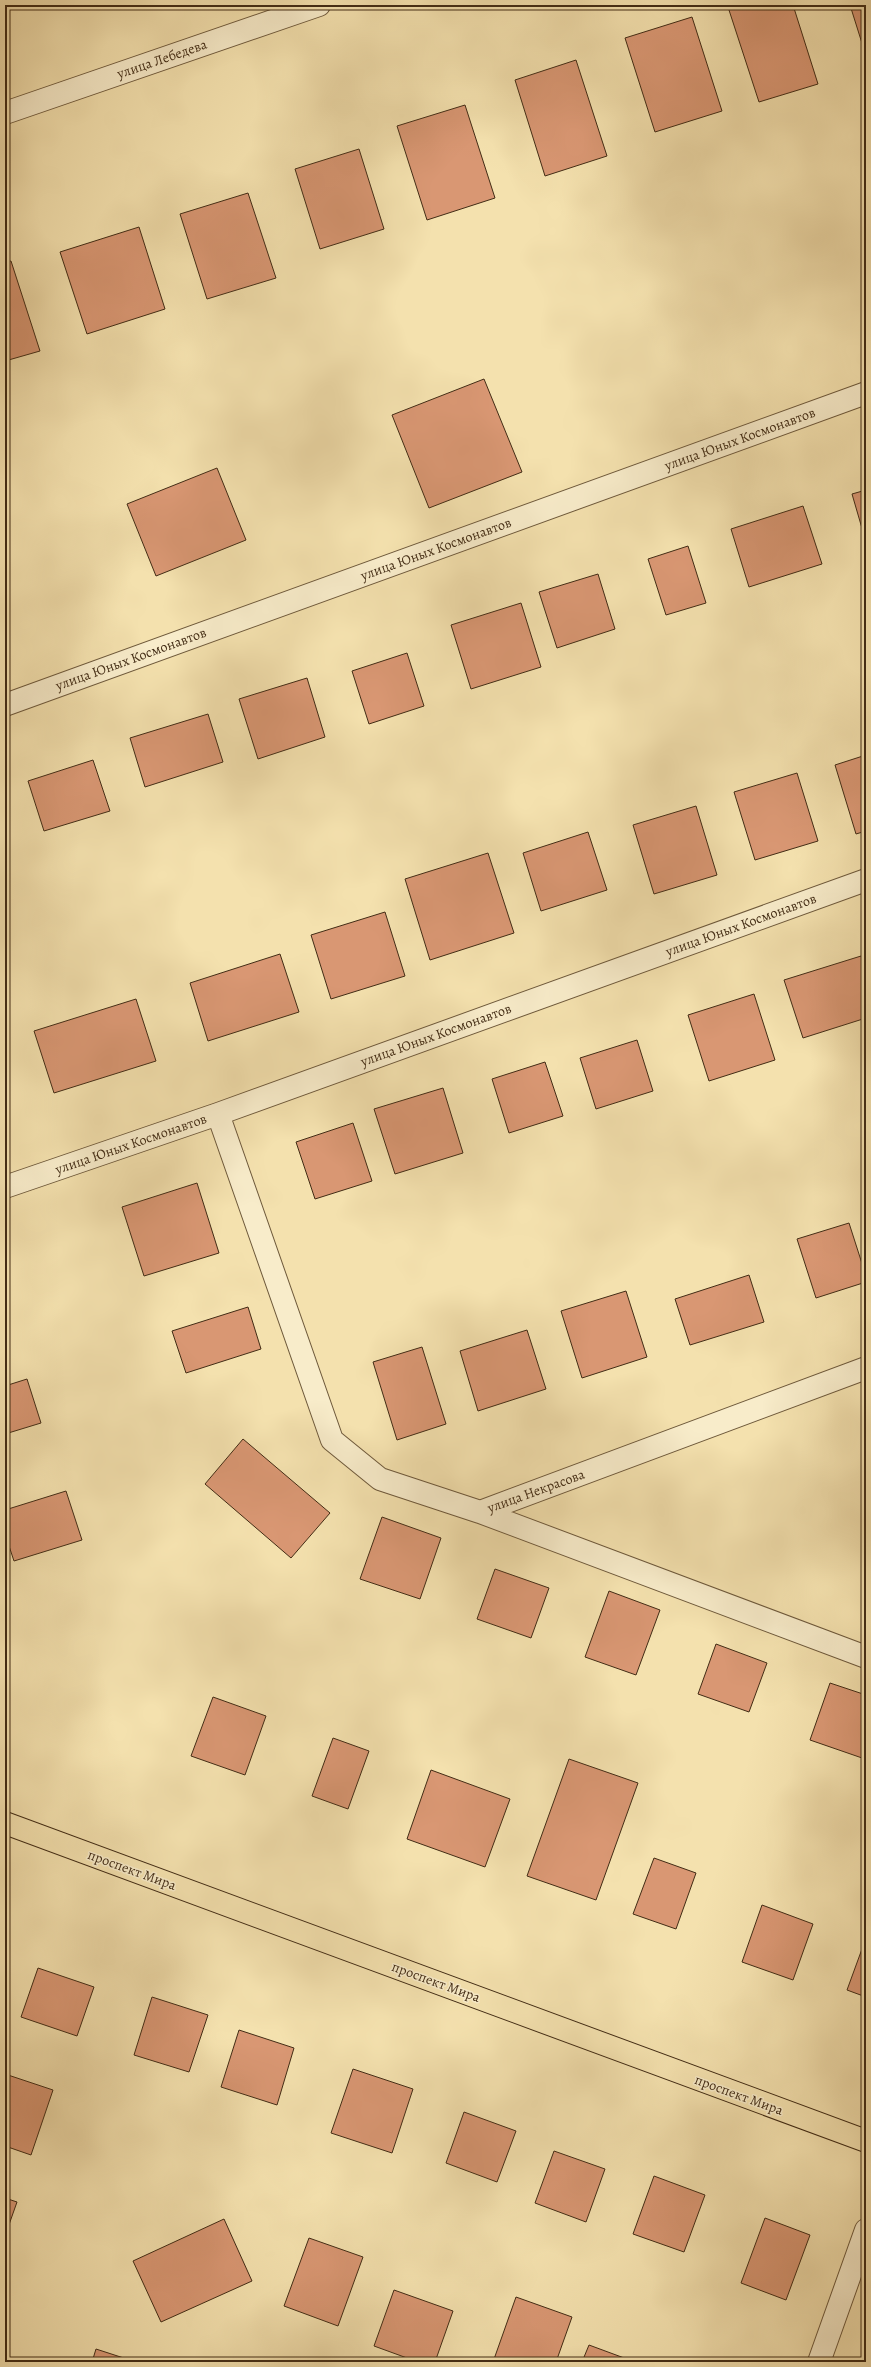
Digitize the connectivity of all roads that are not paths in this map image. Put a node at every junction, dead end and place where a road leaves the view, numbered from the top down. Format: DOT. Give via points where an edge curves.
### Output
graph roads {
  1 [pos="319,5"];
  2 [pos="5,113"];
  3 [pos="866,393"];
  4 [pos="5,705"];
  5 [pos="866,880"];
  6 [pos="218,1114"];
  7 [pos="5,1187"];
  8 [pos="866,1368"];
  9 [pos="480,1512"];
  10 [pos="866,1656"];
  11 [pos="5,1823"];
  12 [pos="866,2141"];
  13 [pos="866,2230"];
  14 [pos="818,2362"];
  1 -- 2 [label="street, улица Лебедева"];
  3 -- 4 [label="street, улица Юных Космонавтов"];
  5 -- 6 [label="street, улица Юных Космонавтов"];
  6 -- 7 [label="street, улица Юных Космонавтов"];
  6 -- 9 [label="street" via="332,1440 380,1479"];
  8 -- 9 [label="street, улица Некрасова"];
  9 -- 10 [label="street, улица Некрасова"];
  11 -- 12 [label="main road, проспект Мира"];
  13 -- 14 [label="street"];
}
